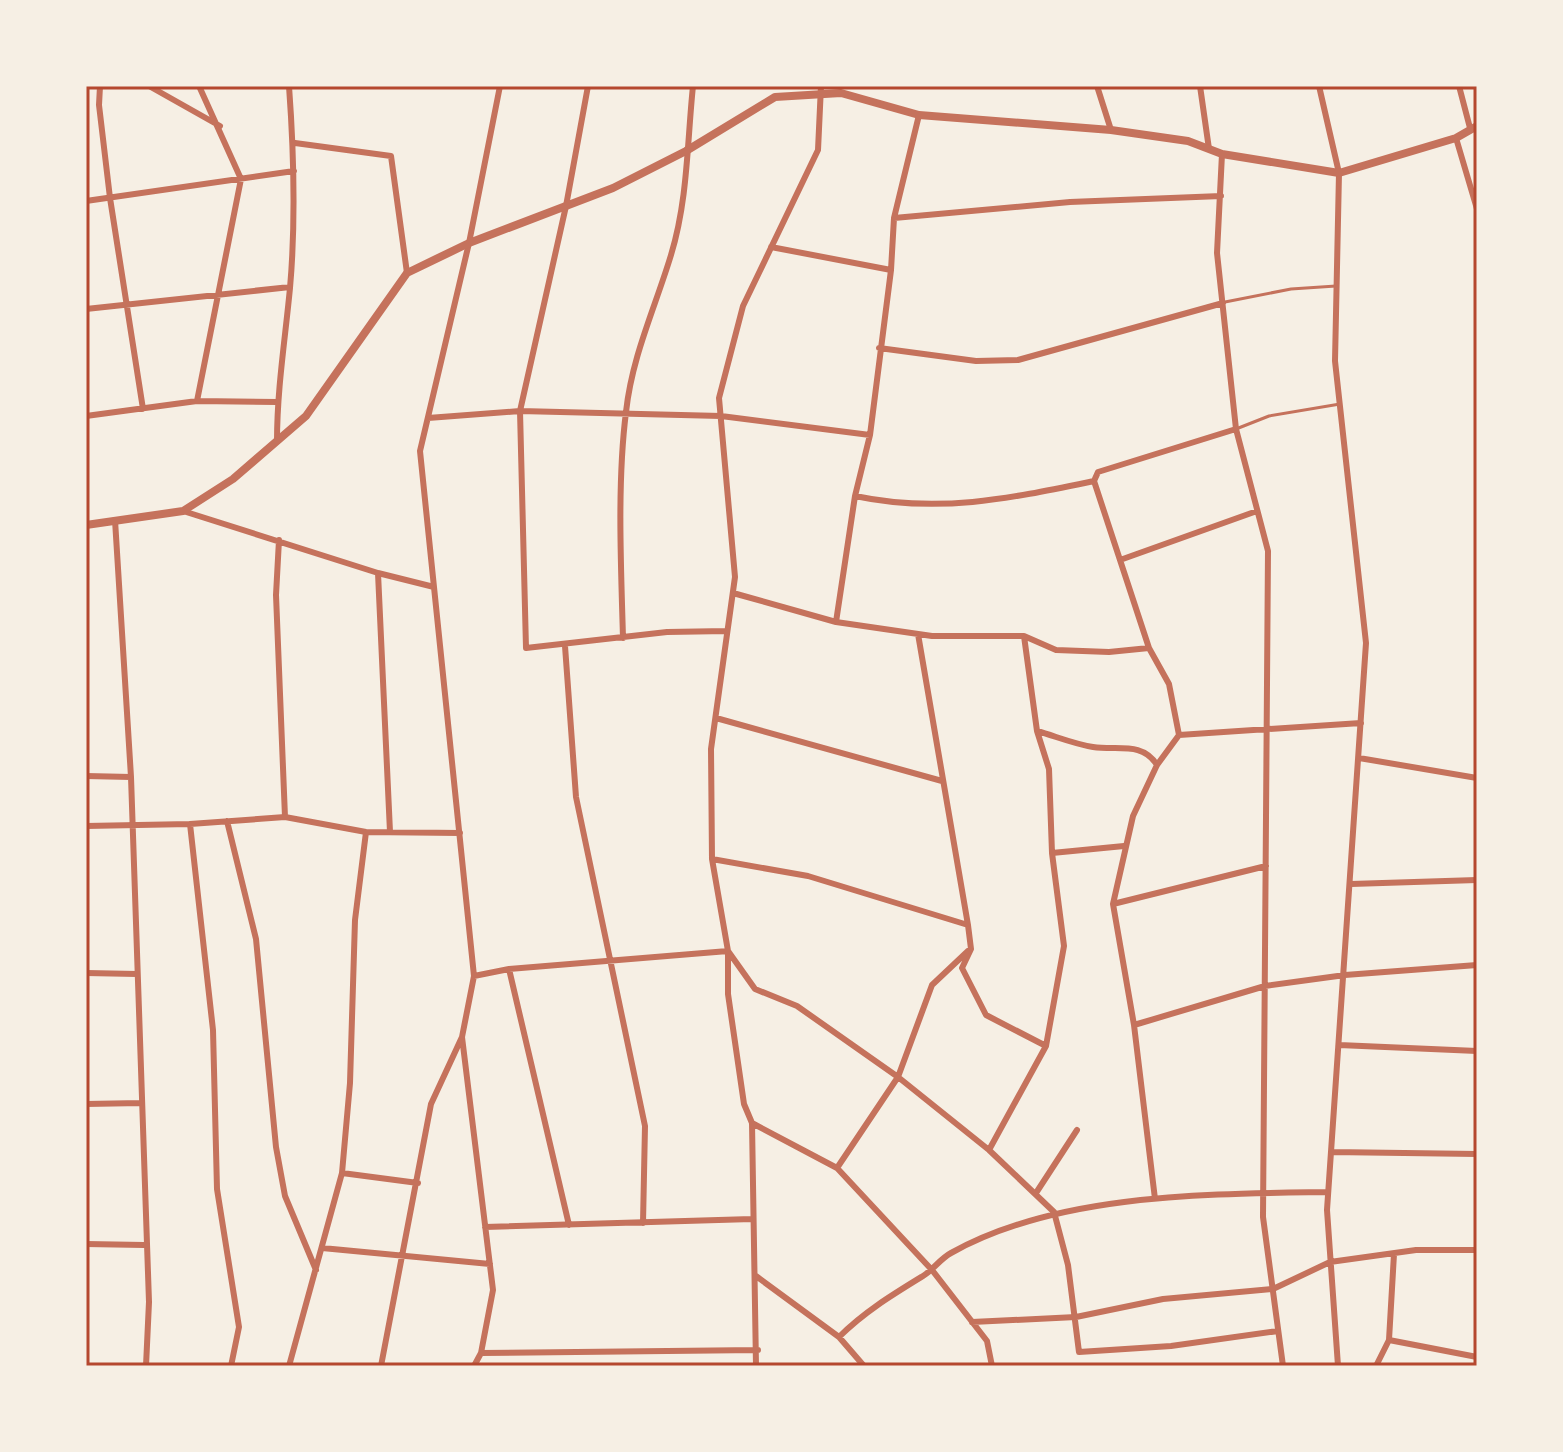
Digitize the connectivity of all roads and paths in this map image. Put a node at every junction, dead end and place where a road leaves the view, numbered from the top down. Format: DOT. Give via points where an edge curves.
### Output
graph roads {
  1 [pos="100,86"];
  2 [pos="149,86"];
  3 [pos="199,86"];
  4 [pos="289,86"];
  5 [pos="500,86"];
  6 [pos="588,86"];
  7 [pos="693,86"];
  8 [pos="1097,86"];
  9 [pos="1200,86"];
  10 [pos="1319,86"];
  11 [pos="1459,86"];
  12 [pos="820,89"];
  13 [pos="919,115"];
  14 [pos="220,126"];
  15 [pos="1474,127"];
  16 [pos="1111,130"];
  17 [pos="1456,138"];
  18 [pos="295,143"];
  19 [pos="1209,149"];
  20 [pos="686,151"];
  21 [pos="1222,154"];
  22 [pos="294,171"];
  23 [pos="1339,173"];
  24 [pos="241,179"];
  25 [pos="1221,196"];
  26 [pos="110,198"];
  27 [pos="86,201"];
  28 [pos="566,206"];
  29 [pos="1477,209"];
  30 [pos="894,218"];
  31 [pos="469,243"];
  32 [pos="771,247"];
  33 [pos="891,270"];
  34 [pos="407,273"];
  35 [pos="1336,286"];
  36 [pos="290,287"];
  37 [pos="216,293"];
  38 [pos="1223,303"];
  39 [pos="126,304"];
  40 [pos="86,309"];
  41 [pos="879,348"];
  42 [pos="197,401"];
  43 [pos="277,402"];
  44 [pos="1340,404"];
  45 [pos="143,409"];
  46 [pos="520,411"];
  47 [pos="626,413"];
  48 [pos="86,416"];
  49 [pos="721,416"];
  50 [pos="428,418"];
  51 [pos="1236,429"];
  52 [pos="870,435"];
  53 [pos="277,444"];
  54 [pos="1094,481"];
  55 [pos="855,496"];
  56 [pos="183,511"];
  57 [pos="1257,511"];
  58 [pos="115,520"];
  59 [pos="86,525"];
  60 [pos="279,540"];
  61 [pos="1120,560"];
  62 [pos="378,573"];
  63 [pos="434,587"];
  64 [pos="733,593"];
  65 [pos="836,622"];
  66 [pos="727,631"];
  67 [pos="918,634"];
  68 [pos="1024,636"];
  69 [pos="623,638"];
  70 [pos="565,646"];
  71 [pos="1149,648"];
  72 [pos="716,718"];
  73 [pos="1361,723"];
  74 [pos="1037,731"];
  75 [pos="1267,731"];
  76 [pos="1179,735"];
  77 [pos="1359,758"];
  78 [pos="1157,765"];
  79 [pos="86,776"];
  80 [pos="131,777"];
  81 [pos="1477,778"];
  82 [pos="942,781"];
  83 [pos="285,817"];
  84 [pos="227,821"];
  85 [pos="190,824"];
  86 [pos="132,825"];
  87 [pos="86,826"];
  88 [pos="366,832"];
  89 [pos="390,832"];
  90 [pos="460,833"];
  91 [pos="1124,846"];
  92 [pos="1052,853"];
  93 [pos="712,859"];
  94 [pos="1266,866"];
  95 [pos="1477,880"];
  96 [pos="1351,884"];
  97 [pos="1113,904"];
  98 [pos="968,925"];
  99 [pos="971,949"];
  100 [pos="728,951"];
  101 [pos="608,960"];
  102 [pos="1477,965"];
  103 [pos="509,969"];
  104 [pos="86,973"];
  105 [pos="137,974"];
  106 [pos="1345,975"];
  107 [pos="474,976"];
  108 [pos="1265,986"];
  109 [pos="1134,1025"];
  110 [pos="462,1037"];
  111 [pos="1339,1045"];
  112 [pos="1046,1046"];
  113 [pos="1477,1051"];
  114 [pos="898,1077"];
  115 [pos="141,1103"];
  116 [pos="86,1104"];
  117 [pos="752,1123"];
  118 [pos="1077,1130"];
  119 [pos="989,1150"];
  120 [pos="1331,1152"];
  121 [pos="1477,1154"];
  122 [pos="837,1168"];
  123 [pos="342,1173"];
  124 [pos="418,1183"];
  125 [pos="1328,1192"];
  126 [pos="1036,1193"];
  127 [pos="1263,1193"];
  128 [pos="1155,1199"];
  129 [pos="1054,1212"];
  130 [pos="752,1219"];
  131 [pos="643,1223"];
  132 [pos="569,1225"];
  133 [pos="485,1227"];
  134 [pos="86,1244"];
  135 [pos="144,1245"];
  136 [pos="322,1248"];
  137 [pos="1477,1250"];
  138 [pos="1394,1254"];
  139 [pos="401,1255"];
  140 [pos="1330,1262"];
  141 [pos="490,1264"];
  142 [pos="316,1270"];
  143 [pos="932,1270"];
  144 [pos="756,1276"];
  145 [pos="1273,1289"];
  146 [pos="1076,1317"];
  147 [pos="972,1322"];
  148 [pos="1278,1331"];
  149 [pos="839,1337"];
  150 [pos="1389,1340"];
  151 [pos="758,1350"];
  152 [pos="481,1353"];
  153 [pos="1477,1357"];
  154 [pos="146,1366"];
  155 [pos="231,1366"];
  156 [pos="289,1366"];
  157 [pos="381,1366"];
  158 [pos="474,1366"];
  159 [pos="756,1366"];
  160 [pos="864,1366"];
  161 [pos="992,1366"];
  162 [pos="1283,1366"];
  163 [pos="1338,1366"];
  164 [pos="1376,1366"];
  1 -- 26 [label="street"];
  2 -- 14 [label="street"];
  3 -- 14 [label="street"];
  4 -- 18 [label="street"];
  5 -- 31 [label="street"];
  6 -- 28 [label="street"];
  7 -- 20 [label="street"];
  8 -- 16 [label="street"];
  9 -- 19 [label="street"];
  10 -- 23 [label="street"];
  11 -- 15 [label="street"];
  12 -- 13 [label="street"];
  12 -- 20 [label="street" via="775,97"];
  12 -- 32 [label="street" via="818,150"];
  13 -- 16 [label="street"];
  13 -- 30 [label="street"];
  14 -- 24 [label="street"];
  15 -- 17 [label="street"];
  16 -- 19 [label="street"];
  17 -- 23 [label="street"];
  17 -- 29 [label="street"];
  18 -- 22 [label="street"];
  18 -- 34 [label="street" via="391,156"];
  19 -- 21 [label="street"];
  20 -- 28 [label="street"];
  20 -- 47 [label="street" via="687,180 671,254 640,340"];
  21 -- 23 [label="street"];
  21 -- 25 [label="street"];
  22 -- 24 [label="street"];
  22 -- 36 [label="street"];
  23 -- 35 [label="street"];
  24 -- 26 [label="street"];
  24 -- 37 [label="street"];
  25 -- 30 [label="street" via="1070,202"];
  25 -- 38 [label="street" via="1217,253"];
  26 -- 27 [label="street"];
  26 -- 39 [label="street"];
  28 -- 31 [label="street"];
  28 -- 46 [label="street"];
  30 -- 33 [label="street"];
  31 -- 34 [label="street"];
  31 -- 50 [label="street"];
  32 -- 33 [label="street"];
  32 -- 49 [label="street" via="743,306 719,398"];
  33 -- 41 [label="street"];
  34 -- 53 [label="street" via="306,416"];
  35 -- 38 [label="lane"];
  35 -- 44 [label="street"];
  36 -- 37 [label="street"];
  36 -- 43 [label="street"];
  37 -- 39 [label="street"];
  37 -- 42 [label="street"];
  38 -- 41 [label="street" via="1018,360 976,361"];
  38 -- 51 [label="street"];
  39 -- 40 [label="street"];
  39 -- 45 [label="street"];
  41 -- 52 [label="street"];
  42 -- 43 [label="street"];
  42 -- 45 [label="street"];
  43 -- 53 [label="street"];
  44 -- 51 [label="lane" via="1269,416"];
  44 -- 73 [label="street" via="1366,643"];
  45 -- 48 [label="street"];
  46 -- 47 [label="street"];
  46 -- 50 [label="street"];
  46 -- 70 [label="street" via="526,648"];
  47 -- 49 [label="street"];
  47 -- 69 [label="street"];
  49 -- 52 [label="street"];
  49 -- 64 [label="street"];
  50 -- 63 [label="street" via="420,451"];
  51 -- 54 [label="street" via="1098,472"];
  51 -- 57 [label="street"];
  52 -- 55 [label="street"];
  53 -- 56 [label="street"];
  54 -- 55 [label="street" via="987,503 893,504"];
  54 -- 61 [label="street"];
  55 -- 65 [label="street"];
  56 -- 58 [label="street"];
  56 -- 60 [label="street"];
  57 -- 61 [label="street"];
  57 -- 75 [label="street" via="1268,551"];
  58 -- 59 [label="street"];
  58 -- 80 [label="street"];
  60 -- 62 [label="street"];
  60 -- 83 [label="street" via="276,595"];
  61 -- 71 [label="street"];
  62 -- 63 [label="street"];
  62 -- 89 [label="street"];
  63 -- 90 [label="street"];
  64 -- 65 [label="street"];
  64 -- 66 [label="street"];
  65 -- 67 [label="street"];
  66 -- 69 [label="street"];
  66 -- 72 [label="street"];
  67 -- 68 [label="street"];
  67 -- 82 [label="street"];
  68 -- 71 [label="street" via="1056,650"];
  68 -- 74 [label="street"];
  69 -- 70 [label="street"];
  70 -- 101 [label="street" via="576,797"];
  71 -- 76 [label="street" via="1169,684"];
  72 -- 82 [label="street"];
  72 -- 93 [label="street" via="711,749"];
  73 -- 75 [label="street"];
  73 -- 77 [label="street"];
  74 -- 78 [label="street" via="1094,748 1128,747 1150,754"];
  74 -- 92 [label="street" via="1049,769"];
  75 -- 76 [label="street"];
  75 -- 94 [label="street"];
  76 -- 78 [label="street"];
  77 -- 81 [label="street"];
  77 -- 96 [label="street"];
  78 -- 91 [label="street"];
  79 -- 80 [label="street"];
  80 -- 86 [label="street"];
  82 -- 98 [label="street"];
  83 -- 84 [label="street"];
  83 -- 88 [label="street"];
  84 -- 85 [label="street"];
  84 -- 142 [label="street" via="256,939 285,1196"];
  85 -- 86 [label="street"];
  85 -- 155 [label="street" via="213,1030 217,1189 239,1327"];
  86 -- 87 [label="street"];
  86 -- 105 [label="street"];
  88 -- 89 [label="street"];
  88 -- 123 [label="street" via="355,920"];
  89 -- 90 [label="street"];
  90 -- 107 [label="street"];
  91 -- 92 [label="street"];
  91 -- 97 [label="street"];
  92 -- 112 [label="street" via="1064,946"];
  93 -- 98 [label="street" via="808,876"];
  93 -- 100 [label="street"];
  94 -- 97 [label="street"];
  94 -- 108 [label="street"];
  95 -- 96 [label="street"];
  96 -- 106 [label="street"];
  97 -- 109 [label="street"];
  98 -- 99 [label="street"];
  99 -- 112 [label="street" via="962,968 986,1015"];
  99 -- 114 [label="street" via="932,985"];
  100 -- 101 [label="street"];
  100 -- 114 [label="street" via="755,989 797,1006"];
  100 -- 117 [label="street" via="728,994 744,1104"];
  101 -- 103 [label="street"];
  101 -- 131 [label="street" via="645,1126"];
  102 -- 106 [label="street"];
  103 -- 107 [label="street"];
  103 -- 132 [label="street"];
  104 -- 105 [label="street"];
  105 -- 115 [label="street"];
  106 -- 108 [label="street"];
  106 -- 111 [label="street"];
  107 -- 110 [label="street"];
  108 -- 109 [label="street"];
  108 -- 127 [label="street"];
  109 -- 128 [label="street"];
  110 -- 124 [label="street" via="431,1104"];
  110 -- 133 [label="street"];
  111 -- 113 [label="street"];
  111 -- 120 [label="street"];
  112 -- 119 [label="street"];
  114 -- 119 [label="street"];
  114 -- 122 [label="street"];
  115 -- 116 [label="street"];
  115 -- 135 [label="street"];
  117 -- 122 [label="street"];
  117 -- 130 [label="street"];
  118 -- 126 [label="street"];
  119 -- 126 [label="street"];
  120 -- 121 [label="street"];
  120 -- 125 [label="street"];
  122 -- 143 [label="street"];
  123 -- 124 [label="street"];
  123 -- 136 [label="street"];
  124 -- 139 [label="street"];
  125 -- 127 [label="street"];
  125 -- 140 [label="street"];
  126 -- 129 [label="street"];
  127 -- 128 [label="street"];
  127 -- 145 [label="street"];
  128 -- 129 [label="street"];
  129 -- 143 [label="street" via="949,1254"];
  129 -- 146 [label="street"];
  130 -- 131 [label="street"];
  130 -- 144 [label="street"];
  131 -- 132 [label="street"];
  132 -- 133 [label="street"];
  133 -- 141 [label="street"];
  134 -- 135 [label="street"];
  135 -- 154 [label="street" via="149,1302"];
  136 -- 139 [label="street"];
  136 -- 142 [label="street"];
  137 -- 138 [label="street"];
  138 -- 140 [label="street"];
  138 -- 150 [label="street"];
  139 -- 141 [label="street"];
  139 -- 157 [label="street"];
  140 -- 145 [label="street"];
  140 -- 163 [label="street"];
  141 -- 152 [label="street" via="493,1290"];
  142 -- 156 [label="street"];
  143 -- 147 [label="street"];
  143 -- 149 [label="street" via="863,1313"];
  144 -- 149 [label="street"];
  144 -- 151 [label="street"];
  145 -- 146 [label="street" via="1163,1299"];
  145 -- 148 [label="street"];
  146 -- 147 [label="street"];
  146 -- 148 [label="street" via="1079,1352"];
  147 -- 161 [label="street" via="987,1341"];
  148 -- 162 [label="street"];
  149 -- 160 [label="street"];
  150 -- 153 [label="street"];
  150 -- 164 [label="street"];
  151 -- 152 [label="street"];
  151 -- 159 [label="street"];
  152 -- 158 [label="street"];
}
